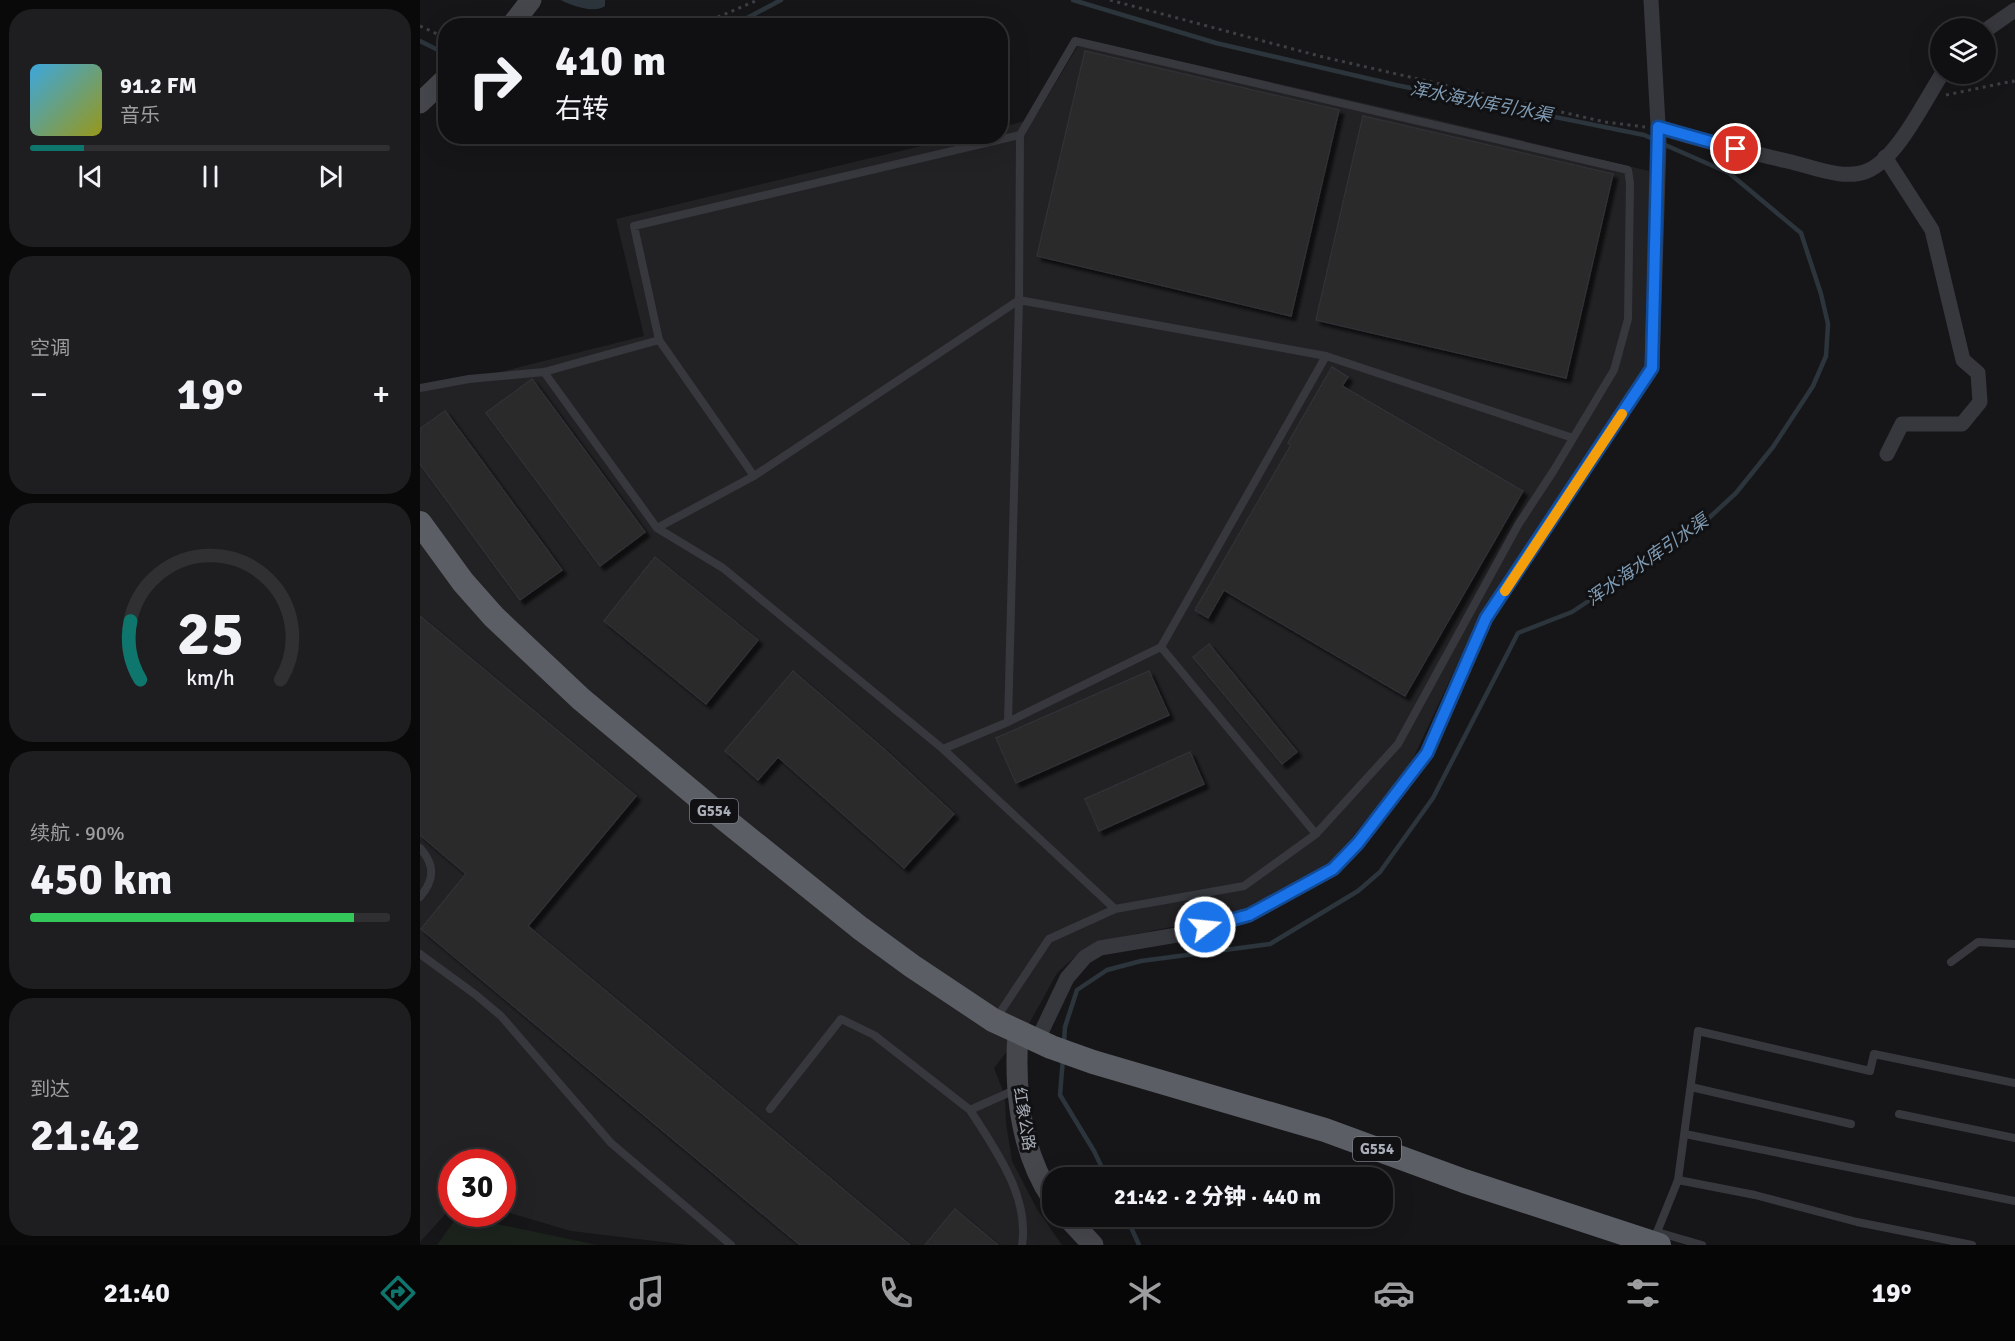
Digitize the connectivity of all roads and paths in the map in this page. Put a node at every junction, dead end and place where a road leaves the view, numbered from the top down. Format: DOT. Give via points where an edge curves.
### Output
graph roads {
  1 [pos="531,0"];
  2 [pos="758,0"];
  3 [pos="1110,0"];
  4 [pos="1651,0"];
  5 [pos="2015,10"];
  6 [pos="517,18"];
  7 [pos="716,18"];
  8 [pos="1996,23"];
  9 [pos="420,26"];
  10 [pos="438,35"];
  11 [pos="1936,84"];
  12 [pos="2015,85"];
  13 [pos="438,86"];
  14 [pos="1927,99"];
  15 [pos="420,103"];
  16 [pos="1020,135"];
  17 [pos="1658,135"];
  18 [pos="1008,138"];
  19 [pos="982,144"];
  20 [pos="1885,157"];
  21 [pos="1019,300"];
  22 [pos="659,340"];
  23 [pos="1326,356"];
  24 [pos="544,372"];
  25 [pos="420,388"];
  26 [pos="1573,438"];
  27 [pos="1887,454"];
  28 [pos="754,476"];
  29 [pos="420,523"];
  30 [pos="657,528"];
  31 [pos="1161,647"];
  32 [pos="1008,722"];
  33 [pos="942,749"];
  34 [pos="1316,834"];
  35 [pos="420,848"];
  36 [pos="420,897"];
  37 [pos="1115,909"];
  38 [pos="2015,944"];
  39 [pos="420,954"];
  40 [pos="1952,962"];
  41 [pos="994,1021"];
  42 [pos="1036,1040"];
  43 [pos="2015,1083"];
  44 [pos="1691,1087"];
  45 [pos="1018,1088"];
  46 [pos="770,1109"];
  47 [pos="970,1110"];
  48 [pos="1899,1114"];
  49 [pos="1851,1124"];
  50 [pos="1684,1134"];
  51 [pos="2015,1138"];
  52 [pos="1678,1180"];
  53 [pos="1042,1182"];
  54 [pos="2015,1200"];
  55 [pos="1076,1227"];
  56 [pos="1655,1240"];
  57 [pos="731,1245"];
  58 [pos="1022,1245"];
  59 [pos="1093,1245"];
  60 [pos="1702,1245"];
  61 [pos="1972,1245"];
  1 -- 6 [label="main road"];
  2 -- 7 [label="path"];
  3 -- 17 [label="path" via="1323,57"];
  4 -- 17 [label="street"];
  5 -- 8 [label="street"];
  9 -- 10 [label="path"];
  11 -- 14 [label="street"];
  12 -- 14 [label="path" via="2013,81"];
  13 -- 15 [label="main road"];
  14 -- 20 [label="street"];
  16 -- 18 [label="lane"];
  16 -- 21 [label="lane"];
  16 -- 26 [label="lane" via="1074,41 1628,170 1628,319 1614,370"];
  17 -- 20 [label="street" via="1847,174 1868,171"];
  17 -- 42 [label="street" via="1652,368 1486,618 1427,753 1358,843 1333,869 1249,915 1183,934 1100,948 1085,957 1067,978"];
  19 -- 22 [label="lane" via="634,226"];
  20 -- 27 [label="street" via="1932,231 1963,360 1978,373 1980,402 1962,424 1902,424"];
  21 -- 23 [label="lane"];
  21 -- 28 [label="lane"];
  21 -- 32 [label="lane"];
  22 -- 24 [label="lane"];
  22 -- 28 [label="lane"];
  23 -- 26 [label="lane"];
  23 -- 31 [label="lane"];
  24 -- 25 [label="lane"];
  24 -- 30 [label="lane"];
  26 -- 34 [label="lane" via="1518,525 1398,744"];
  28 -- 30 [label="lane"];
  29 -- 41 [label="highway, G554" via="486,609 581,699 860,928"];
  30 -- 33 [label="lane" via="723,568"];
  31 -- 32 [label="lane"];
  31 -- 34 [label="lane"];
  32 -- 33 [label="lane"];
  33 -- 37 [label="lane"];
  34 -- 37 [label="lane" via="1244,886"];
  35 -- 36 [label="lane" via="432,869 430,883"];
  37 -- 41 [label="lane" via="1049,939"];
  38 -- 40 [label="lane" via="1978,942"];
  39 -- 57 [label="lane" via="501,1016 610,1143"];
  41 -- 42 [label="highway, G554"];
  42 -- 45 [label="main road, 红象公路"];
  42 -- 56 [label="highway, G554" via="1093,1062 1325,1130 1464,1181"];
  43 -- 44 [label="lane" via="1874,1054 1870,1071 1698,1031"];
  44 -- 49 [label="lane"];
  44 -- 50 [label="lane"];
  45 -- 47 [label="lane"];
  45 -- 53 [label="main road, 红象公路" via="1028,1151"];
  46 -- 47 [label="lane" via="842,1019 874,1035"];
  47 -- 58 [label="lane" via="1015,1191 1023,1213"];
  48 -- 51 [label="lane"];
  50 -- 52 [label="lane"];
  50 -- 54 [label="lane"];
  52 -- 56 [label="lane"];
  52 -- 61 [label="lane"];
  55 -- 59 [label="main road"];
  56 -- 60 [label="lane"];
}
